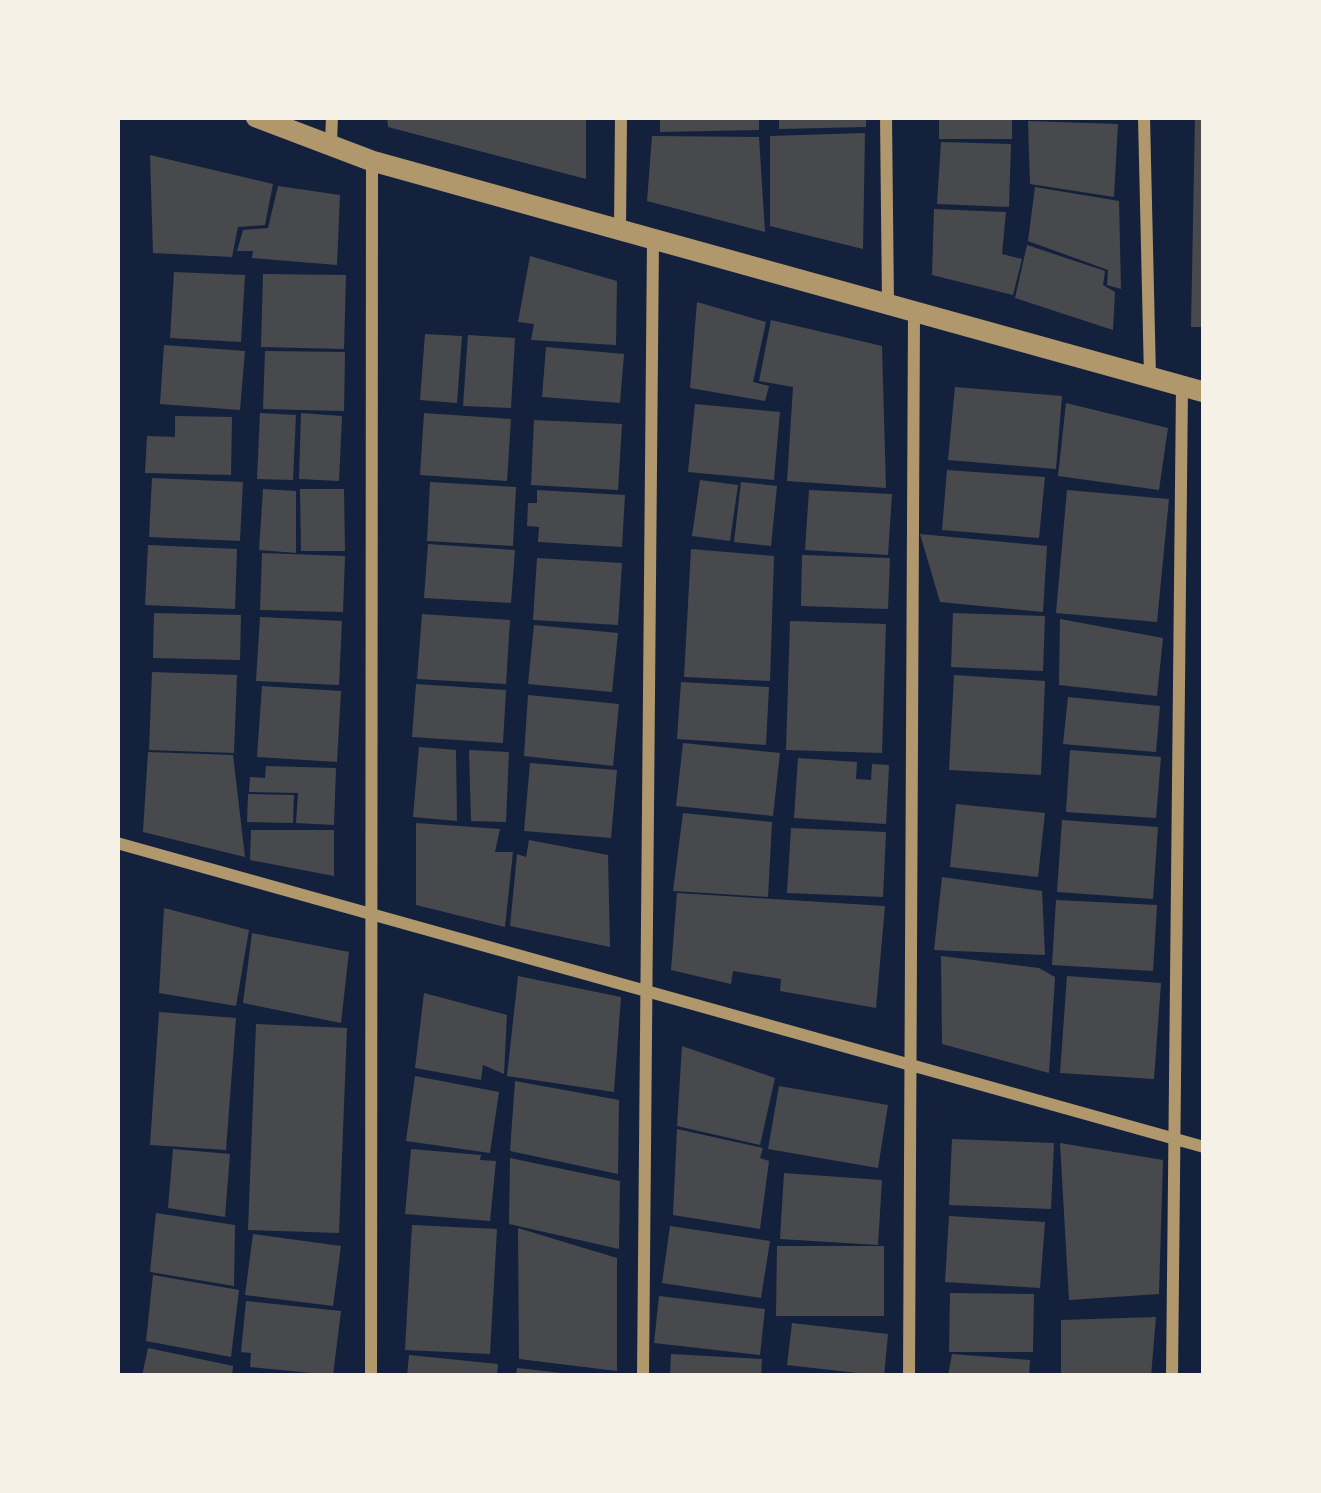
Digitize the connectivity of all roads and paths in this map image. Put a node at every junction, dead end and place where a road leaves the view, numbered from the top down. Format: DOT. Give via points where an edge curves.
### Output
graph roads {
  1 [pos="256,117"];
  2 [pos="332,117"];
  3 [pos="621,117"];
  4 [pos="886,117"];
  5 [pos="1144,117"];
  6 [pos="331,142"];
  7 [pos="372,161"];
  8 [pos="620,230"];
  9 [pos="653,239"];
  10 [pos="888,304"];
  11 [pos="914,312"];
  12 [pos="1150,377"];
  13 [pos="1193,389"];
  14 [pos="117,843"];
  15 [pos="371,914"];
  16 [pos="646,990"];
  17 [pos="910,1065"];
  18 [pos="1174,1140"];
  19 [pos="1204,1147"];
  20 [pos="370,1376"];
  21 [pos="643,1376"];
  22 [pos="909,1376"];
  23 [pos="1172,1376"];
  1 -- 6 [label="street"];
  2 -- 6 [label="street"];
  3 -- 8 [label="street"];
  4 -- 10 [label="street"];
  5 -- 12 [label="street"];
  6 -- 7 [label="street"];
  7 -- 8 [label="street"];
  7 -- 15 [label="street"];
  8 -- 9 [label="street"];
  9 -- 10 [label="street"];
  9 -- 16 [label="street"];
  10 -- 11 [label="street"];
  11 -- 12 [label="street"];
  11 -- 17 [label="street"];
  12 -- 13 [label="street"];
  13 -- 18 [label="street"];
  14 -- 15 [label="street"];
  15 -- 16 [label="street"];
  15 -- 20 [label="street"];
  16 -- 17 [label="street"];
  16 -- 21 [label="street"];
  17 -- 18 [label="street"];
  17 -- 22 [label="street"];
  18 -- 19 [label="street"];
  18 -- 23 [label="street"];
}
